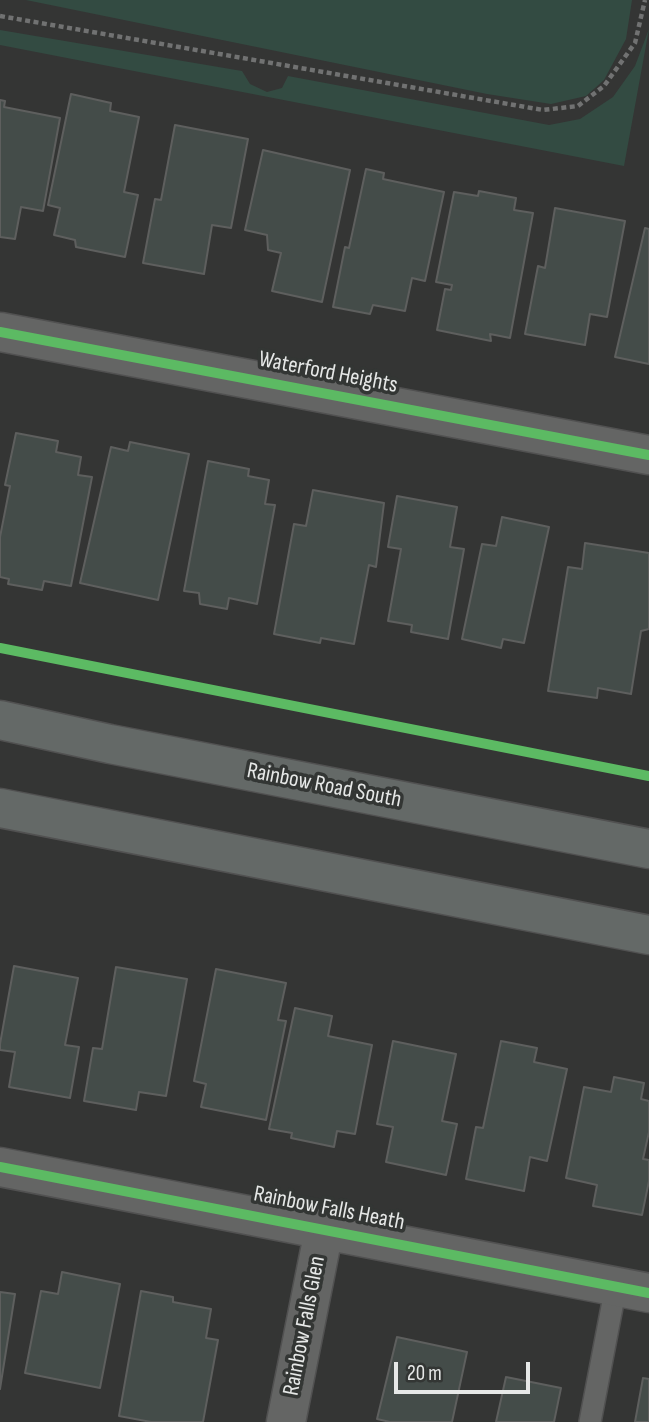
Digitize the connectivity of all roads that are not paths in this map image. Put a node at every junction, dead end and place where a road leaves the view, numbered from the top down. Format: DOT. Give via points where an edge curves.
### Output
graph roads {
  1 [pos="0,332"];
  2 [pos="649,455"];
  3 [pos="0,720"];
  4 [pos="0,808"];
  5 [pos="649,849"];
  6 [pos="649,935"];
  7 [pos="0,1167"];
  8 [pos="324,1230"];
  9 [pos="633,1289"];
  10 [pos="286,1422"];
  11 [pos="590,1422"];
  1 -- 2 [label="street, Waterford Heights"];
  3 -- 5 [label="main road, Rainbow Road South"];
  4 -- 6 [label="main road"];
  7 -- 8 [label="street, Rainbow Falls Heath"];
  8 -- 9 [label="street, Rainbow Falls Heath"];
  8 -- 10 [label="street, Rainbow Falls Glen"];
  9 -- 11 [label="lane"];
}
